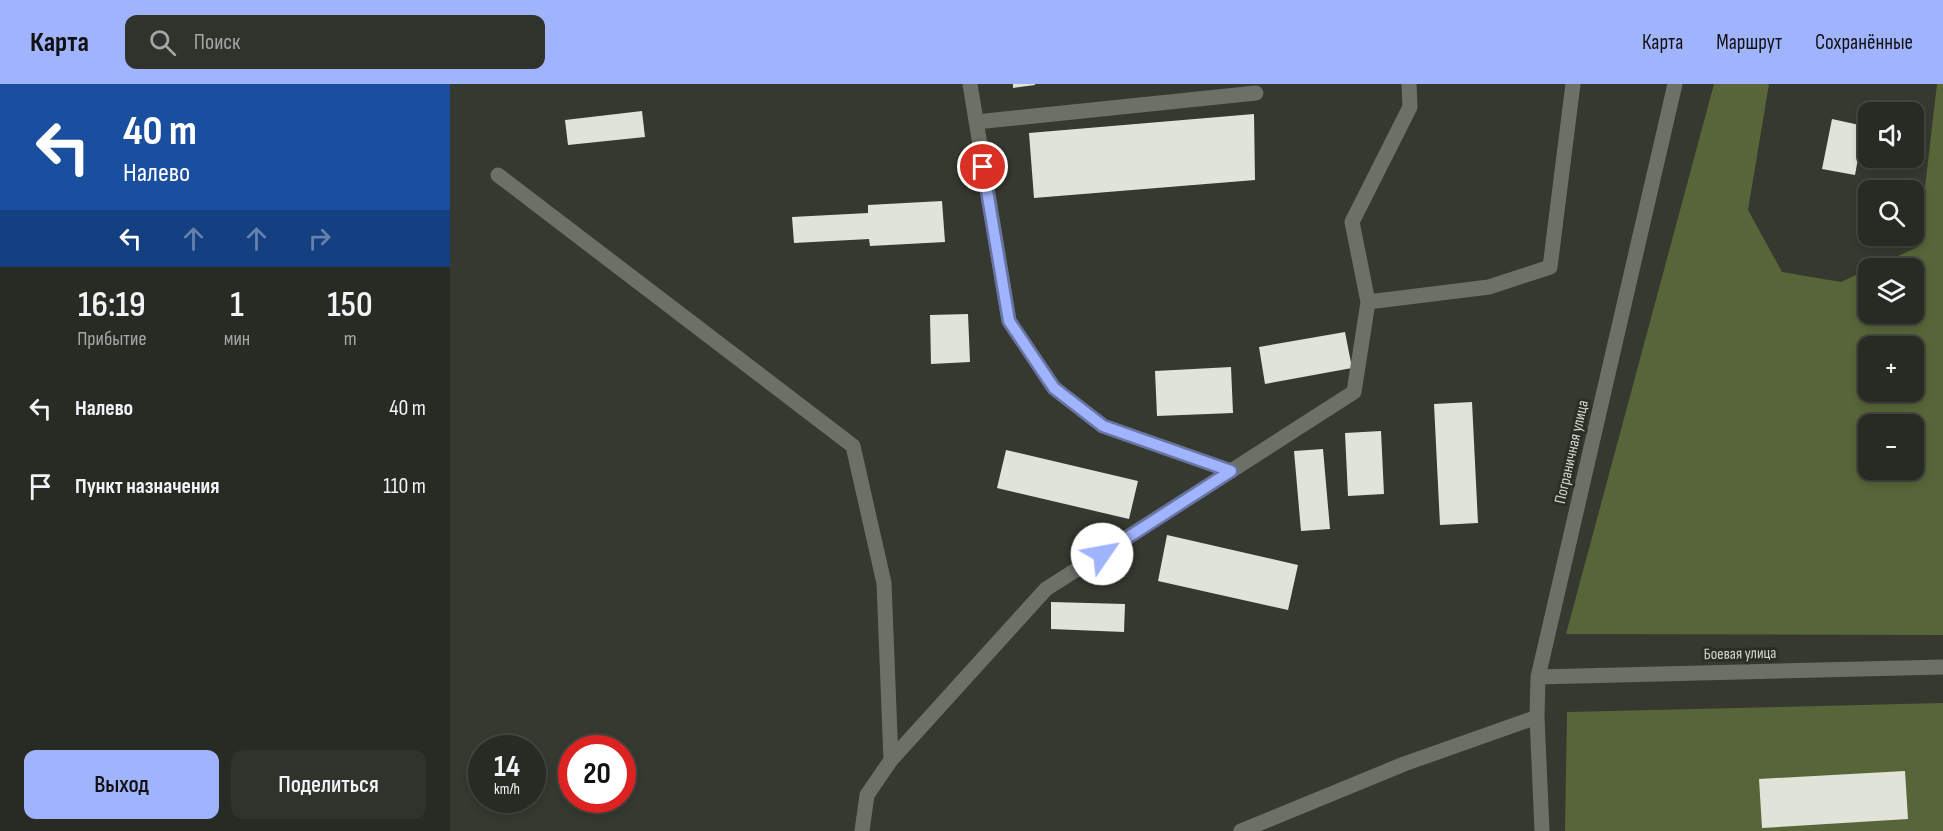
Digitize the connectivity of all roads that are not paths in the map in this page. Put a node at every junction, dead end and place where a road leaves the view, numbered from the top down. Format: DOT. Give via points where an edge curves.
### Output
graph roads {
  1 [pos="970,84"];
  2 [pos="1409,84"];
  3 [pos="1573,84"];
  4 [pos="1675,84"];
  5 [pos="1256,93"];
  6 [pos="976,122"];
  7 [pos="498,175"];
  8 [pos="1368,302"];
  9 [pos="1231,471"];
  10 [pos="1943,667"];
  11 [pos="1538,677"];
  12 [pos="1537,717"];
  13 [pos="891,760"];
  14 [pos="862,831"];
  15 [pos="1241,831"];
  16 [pos="1542,831"];
  1 -- 6 [label="street"];
  2 -- 8 [label="street" via="1410,106 1352,222"];
  3 -- 8 [label="street" via="1550,267 1489,287"];
  4 -- 11 [label="street, Пограничная улица"];
  5 -- 6 [label="street"];
  6 -- 9 [label="street" via="1009,321 1054,388 1103,426"];
  7 -- 13 [label="street" via="853,447 884,583"];
  8 -- 9 [label="street" via="1354,392"];
  9 -- 13 [label="street" via="1046,589"];
  10 -- 11 [label="street, Боевая улица"];
  11 -- 12 [label="street, Пограничная улица"];
  12 -- 15 [label="street" via="1404,764"];
  12 -- 16 [label="street, Пограничная улица"];
  13 -- 14 [label="street" via="867,795"];
}
